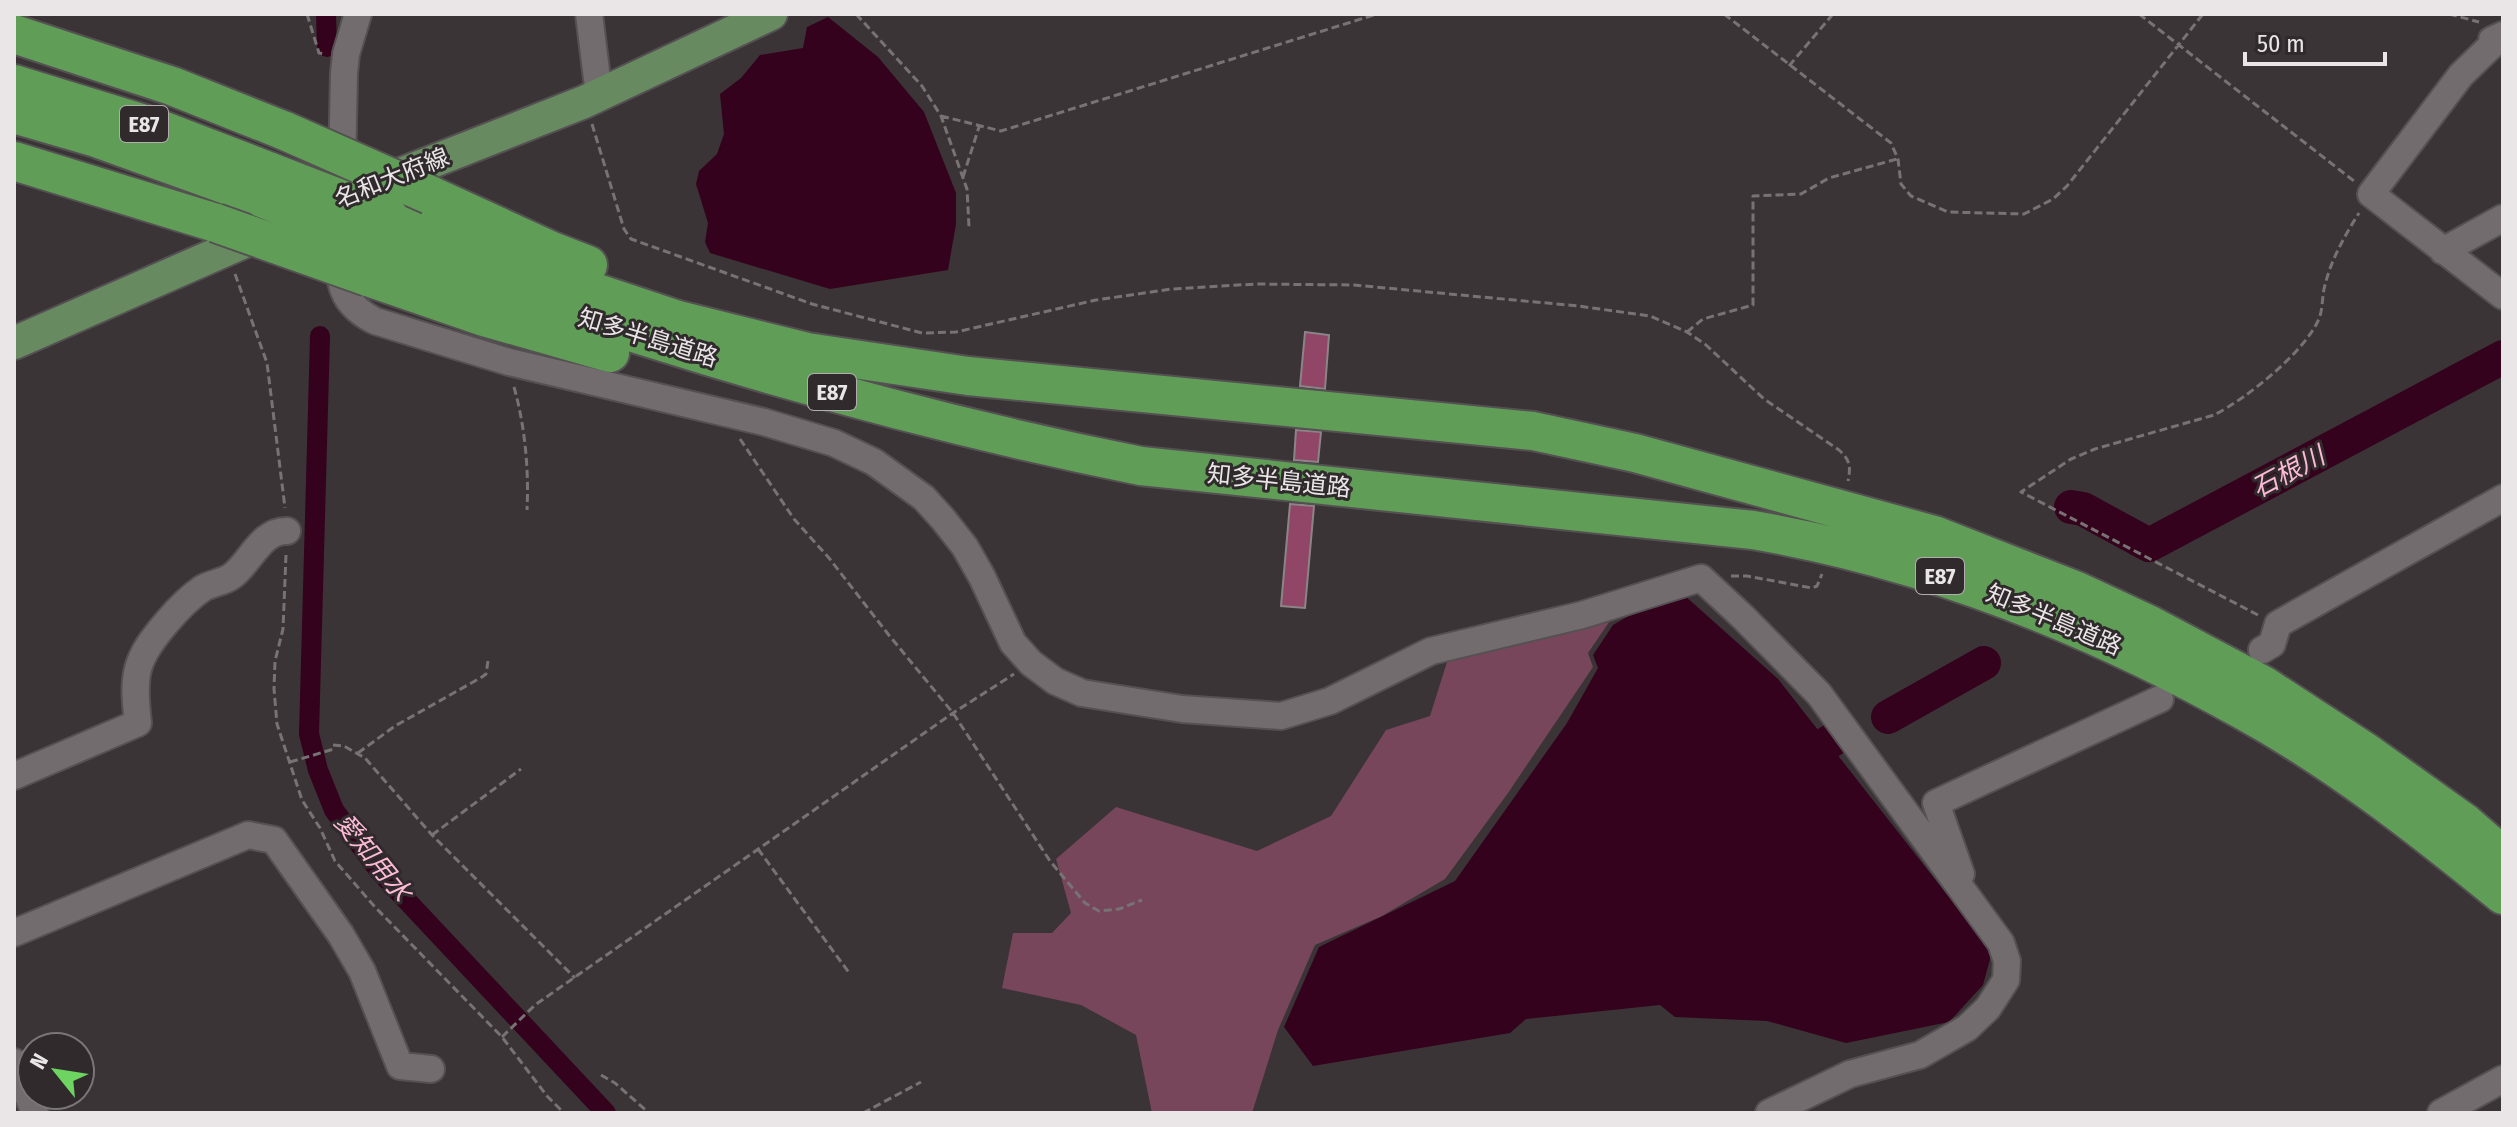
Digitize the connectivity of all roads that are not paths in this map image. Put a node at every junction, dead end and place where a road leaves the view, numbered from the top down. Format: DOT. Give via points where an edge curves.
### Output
graph roads {
  1 [pos="358,14"];
  2 [pos="589,14"];
  3 [pos="771,14"];
  4 [pos="14,34"];
  5 [pos="2498,38"];
  6 [pos="14,84"];
  7 [pos="592,98"];
  8 [pos="14,114"];
  9 [pos="14,161"];
  10 [pos="266,185"];
  11 [pos="341,197"];
  12 [pos="2503,218"];
  13 [pos="222,237"];
  14 [pos="379,247"];
  15 [pos="2443,251"];
  16 [pos="2503,296"];
  17 [pos="14,343"];
  18 [pos="862,361"];
  19 [pos="2503,498"];
  20 [pos="287,531"];
  21 [pos="2262,650"];
  22 [pos="2160,699"];
  23 [pos="14,776"];
  24 [pos="2503,856"];
  25 [pos="1962,889"];
  26 [pos="2503,895"];
  27 [pos="14,933"];
  28 [pos="14,1062"];
  29 [pos="431,1069"];
  30 [pos="2503,1079"];
  31 [pos="35,1113"];
  32 [pos="1769,1113"];
  33 [pos="2441,1113"];
  1 -- 11 [label="street" via="344,73"];
  2 -- 7 [label="street"];
  3 -- 7 [label="main road, 名和大府線"];
  4 -- 18 [label="highway, bridge" via="172,86 285,131 552,251"];
  5 -- 15 [label="street" via="2461,75 2371,194"];
  6 -- 10 [label="highway, 知多半島道路 / E87" via="154,127"];
  7 -- 11 [label="main road, 名和大府線"];
  8 -- 10 [label="highway, 知多半島道路 / E87"];
  9 -- 13 [label="highway"];
  10 -- 14 [label="highway, 知多半島道路 / E87, bridge"];
  11 -- 13 [label="main road, 名和大府線"];
  11 -- 25 [label="street" via="339,272 344,294 359,312 509,362 834,443 874,462 924,498 965,547 1013,643 1031,663 1082,693 1182,709 1281,716 1330,701 1431,651 1582,615 1701,578 1819,694"];
  12 -- 15 [label="street"];
  13 -- 14 [label="highway, bridge"];
  13 -- 17 [label="main road, 名和大府線"];
  14 -- 18 [label="highway, 知多半島道路 / E87" via="507,263 678,320"];
  14 -- 26 [label="highway, 知多半島道路 / E87" via="484,317 781,397 887,406 1141,466 1753,530 1923,570 2062,621 2247,713 2351,778"];
  15 -- 16 [label="street"];
  18 -- 24 [label="highway, 知多半島道路 / E87" via="1533,431 1635,453 1896,524 2077,591 2263,685 2367,753"];
  19 -- 21 [label="street" via="2278,624 2272,644"];
  20 -- 23 [label="street" via="270,537 231,576 204,588 146,646 134,691 138,723"];
  22 -- 25 [label="street" via="1936,803"];
  25 -- 32 [label="street" via="2001,943 2007,961 2006,980 1988,1008 1967,1028 1920,1055 1850,1074"];
  27 -- 29 [label="street" via="248,835 274,840 362,971 400,1066"];
  28 -- 31 [label="street"];
  30 -- 33 [label="street"];
}
